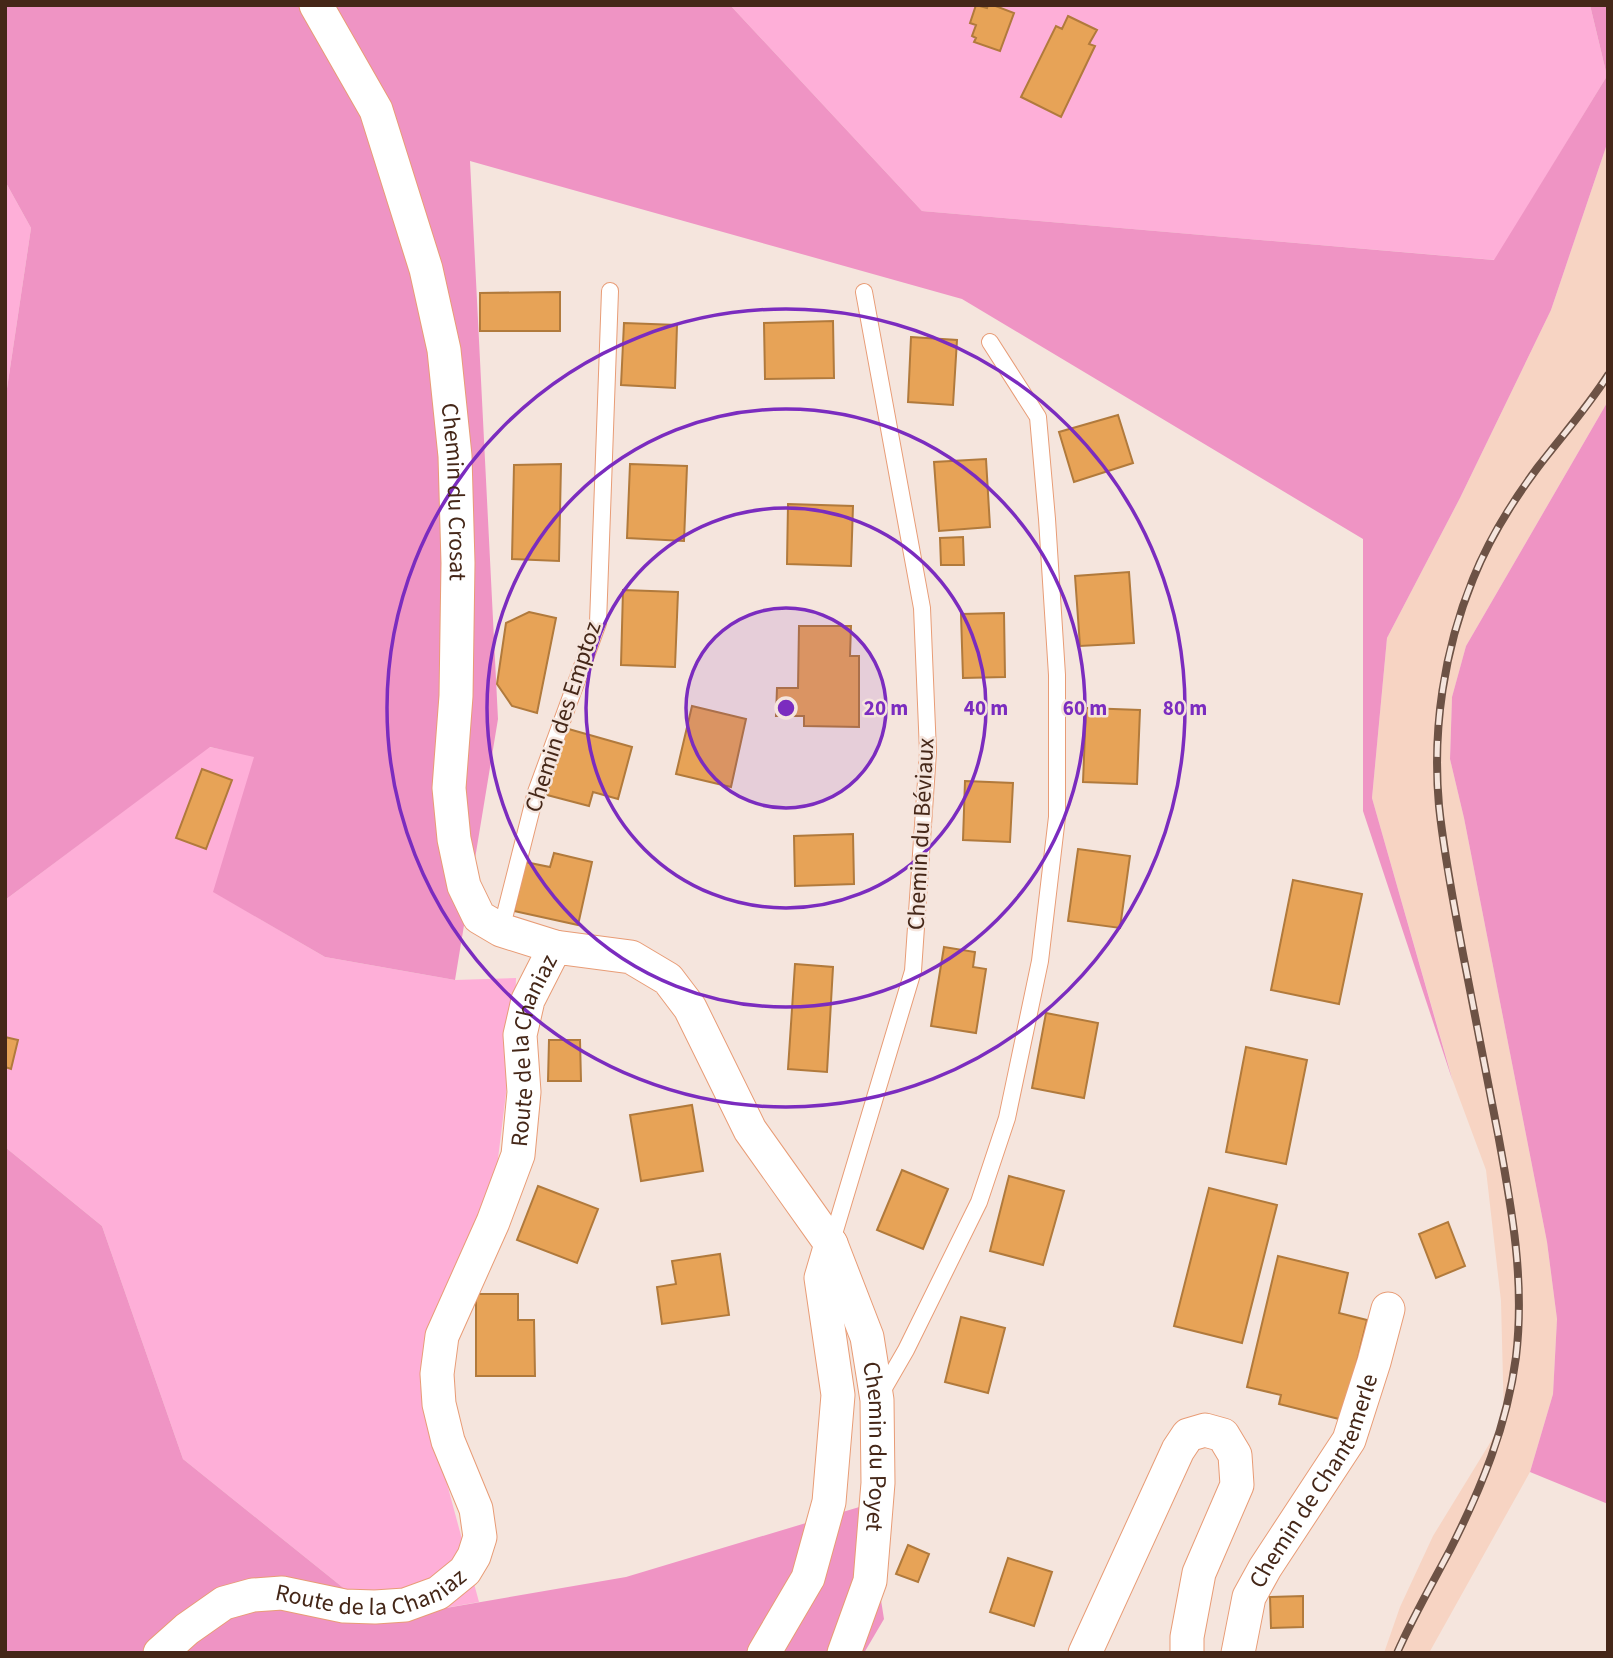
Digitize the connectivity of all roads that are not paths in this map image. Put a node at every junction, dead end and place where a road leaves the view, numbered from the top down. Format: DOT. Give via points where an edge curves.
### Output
graph roads {
  1 [pos="316,5"];
  2 [pos="610,291"];
  3 [pos="864,292"];
  4 [pos="990,342"];
  5 [pos="501,930"];
  6 [pos="555,947"];
  7 [pos="831,1244"];
  8 [pos="1388,1309"];
  9 [pos="877,1400"];
  10 [pos="160,1653"];
  11 [pos="764,1653"];
  12 [pos="844,1653"];
  13 [pos="1085,1653"];
  14 [pos="1187,1653"];
  15 [pos="1238,1653"];
  1 -- 5 [label="street, Chemin du Crosat" via="376,110 426,268 444,350 455,456 458,562 449,788 454,839 464,886 479,917"];
  2 -- 5 [label="lane, Chemin des Emptoz" via="598,623 536,792"];
  3 -- 7 [label="lane, Chemin du Béviaux" via="922,608 928,752 913,971"];
  4 -- 9 [label="lane" via="1038,417 1057,676 1058,817 1040,961 1007,1118 979,1202"];
  5 -- 6 [label="street, Chemin du Crosat"];
  6 -- 7 [label="street, Route de la Chaniaz" via="631,957 668,979 690,1009 750,1130"];
  6 -- 10 [label="street, Route de la Chaniaz" via="528,1000 520,1035 524,1092 518,1155 442,1336 439,1404 448,1441 476,1509 480,1537 474,1556 465,1571 438,1593 405,1605 344,1606 282,1594 224,1603"];
  7 -- 9 [label="street, Chemin du Poyet" via="867,1338"];
  7 -- 11 [label="street" via="821,1278 838,1395 829,1502 808,1578"];
  8 -- 15 [label="street, Chemin de Chantemerle" via="1349,1440 1249,1597"];
  9 -- 12 [label="street, Chemin du Poyet" via="878,1483 870,1581"];
  13 -- 14 [label="street" via="1178,1450 1188,1435 1205,1430 1223,1435 1236,1455 1237,1485 1199,1573"];
}
